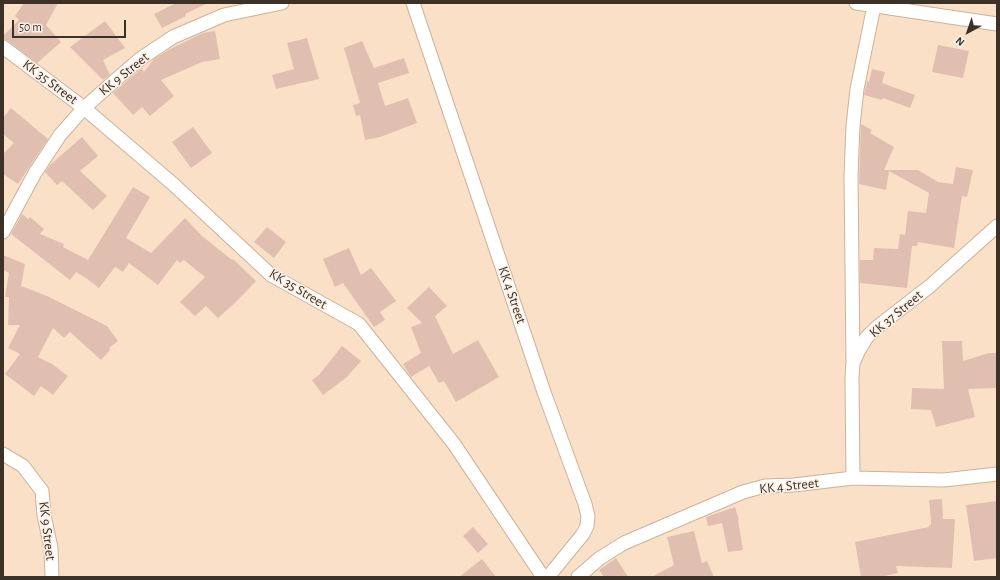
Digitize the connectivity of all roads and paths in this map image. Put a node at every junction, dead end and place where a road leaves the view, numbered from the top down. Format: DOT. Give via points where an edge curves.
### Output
graph roads {
  1 [pos="282,3"];
  2 [pos="413,3"];
  3 [pos="856,3"];
  4 [pos="874,6"];
  5 [pos="997,24"];
  6 [pos="3,46"];
  7 [pos="84,108"];
  8 [pos="997,226"];
  9 [pos="3,232"];
  10 [pos="853,363"];
  11 [pos="3,454"];
  12 [pos="997,474"];
  13 [pos="853,478"];
  14 [pos="52,577"];
  15 [pos="543,577"];
  16 [pos="548,577"];
  17 [pos="578,577"];
  1 -- 7 [label="street, KK 9 Street" via="224,15 173,37 140,59"];
  2 -- 16 [label="street, KK 4 Street" via="588,516 583,534"];
  3 -- 4 [label="street"];
  4 -- 5 [label="street"];
  4 -- 10 [label="street" via="857,89 853,126"];
  6 -- 7 [label="street, KK 35 Street"];
  7 -- 9 [label="street, KK 9 Street" via="47,154"];
  7 -- 15 [label="street, KK 35 Street" via="173,184 271,275 359,324 454,444"];
  8 -- 10 [label="street, KK 37 Street" via="930,286 876,328 867,337"];
  10 -- 13 [label="street, KK 37 Street"];
  11 -- 14 [label="street, KK 9 Street" via="23,466 42,491 51,548"];
  12 -- 13 [label="street, KK 4 Street" via="944,480"];
  13 -- 17 [label="street, KK 4 Street" via="794,486 765,486 742,492 624,543 600,558"];
}
